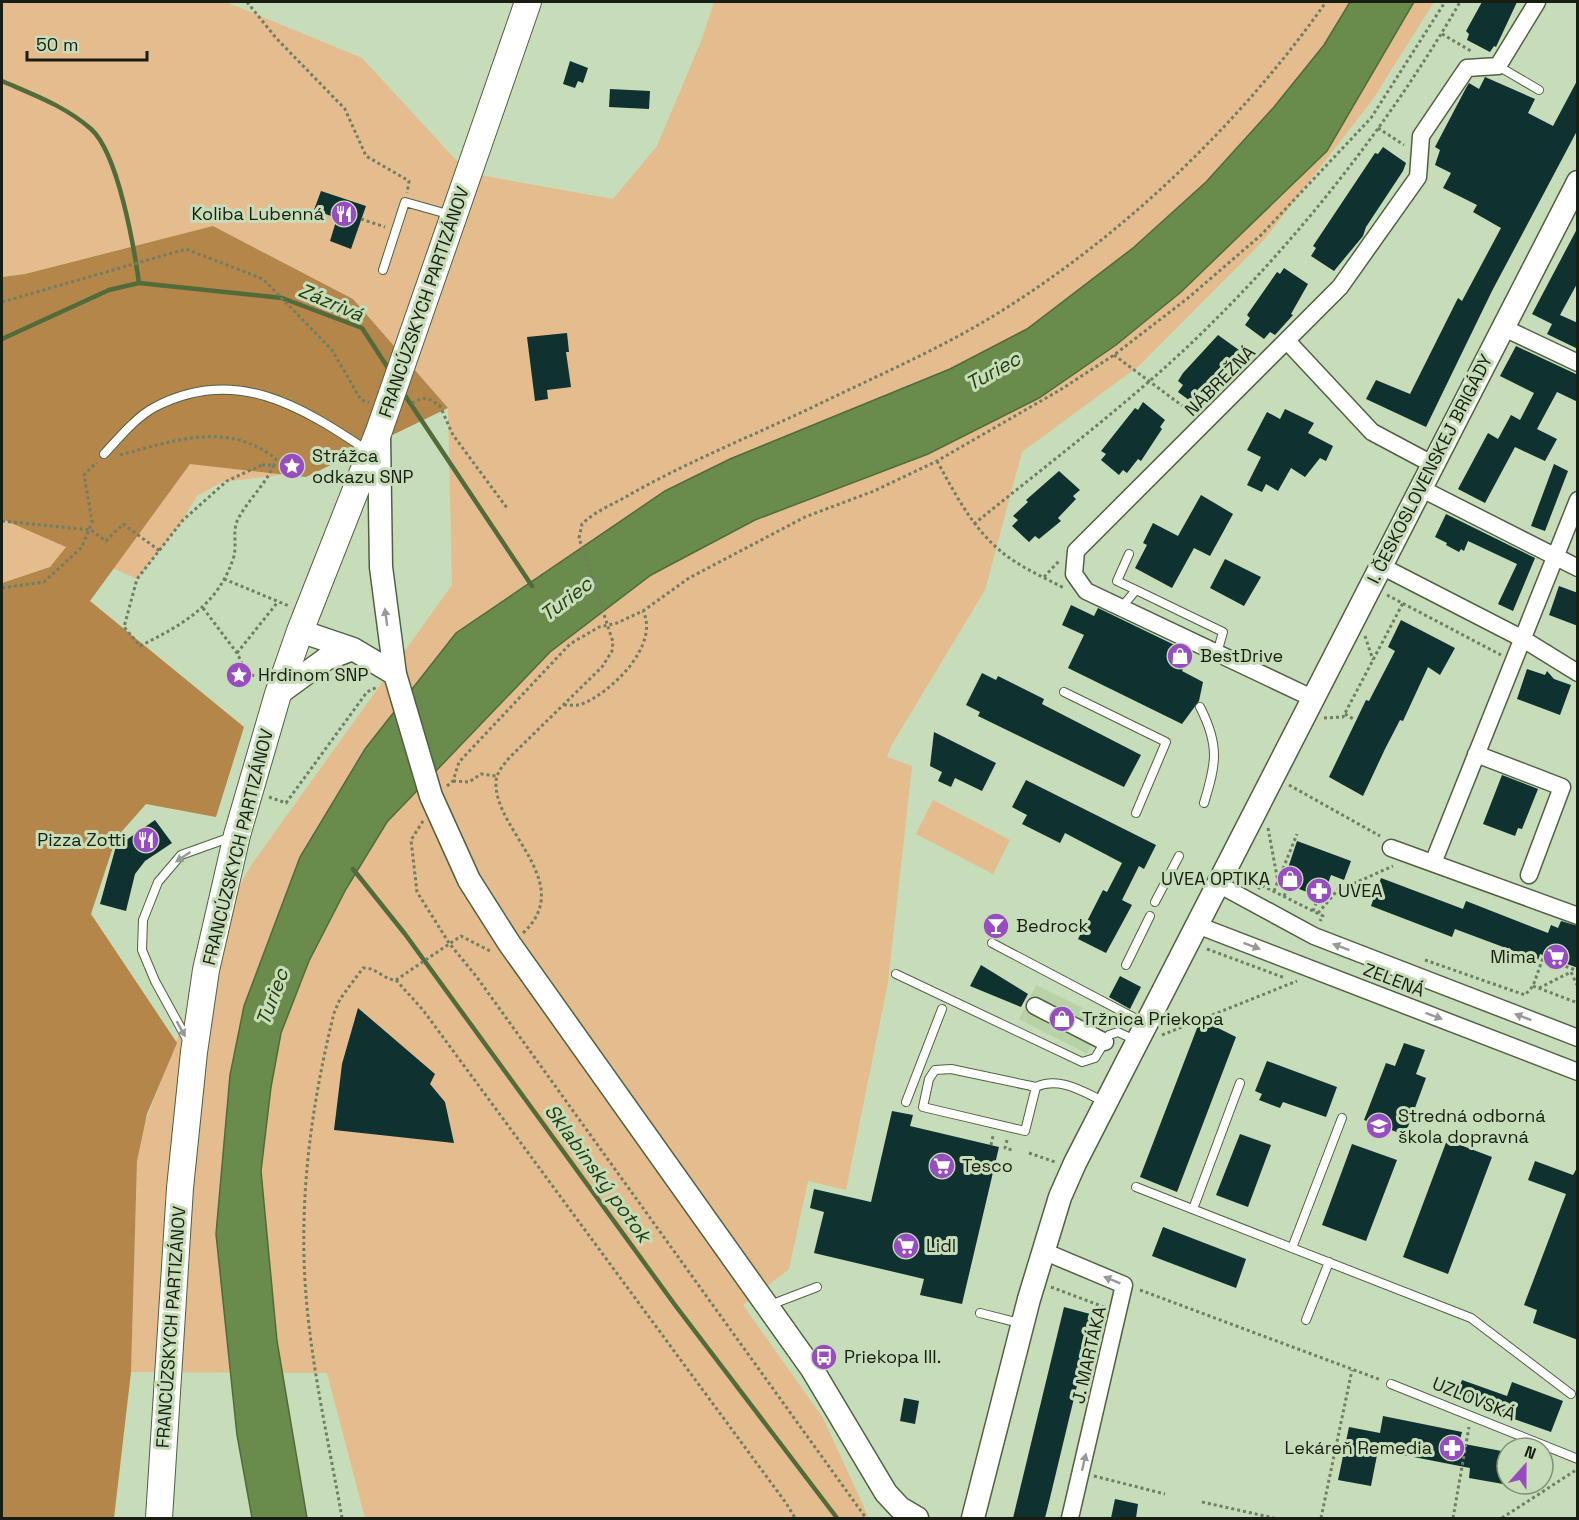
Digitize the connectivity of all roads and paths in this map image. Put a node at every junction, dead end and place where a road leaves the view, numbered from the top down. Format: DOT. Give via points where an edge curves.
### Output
graph roads {
  1 [pos="247,2"];
  2 [pos="528,2"];
  3 [pos="1326,2"];
  4 [pos="1445,2"];
  5 [pos="1460,2"];
  6 [pos="1537,2"];
  7 [pos="1442,34"];
  8 [pos="1468,49"];
  9 [pos="1498,66"];
  10 [pos="1539,90"];
  11 [pos="1378,128"];
  12 [pos="1419,155"];
  13 [pos="1578,182"];
  14 [pos="405,202"];
  15 [pos="454,216"];
  16 [pos="361,219"];
  17 [pos="370,222"];
  18 [pos="383,270"];
  19 [pos="2,302"];
  20 [pos="1502,327"];
  21 [pos="1288,342"];
  22 [pos="1114,355"];
  23 [pos="1578,363"];
  24 [pos="1148,380"];
  25 [pos="1183,405"];
  26 [pos="379,430"];
  27 [pos="101,457"];
  28 [pos="937,461"];
  29 [pos="1432,464"];
  30 [pos="274,465"];
  31 [pos="1420,488"];
  32 [pos="1578,500"];
  33 [pos="507,508"];
  34 [pos="2,521"];
  35 [pos="974,524"];
  36 [pos="91,530"];
  37 [pos="160,551"];
  38 [pos="1129,554"];
  39 [pos="1556,558"];
  40 [pos="1381,566"];
  41 [pos="1578,568"];
  42 [pos="224,579"];
  43 [pos="2,588"];
  44 [pos="1136,590"];
  45 [pos="1086,591"];
  46 [pos="1385,594"];
  47 [pos="277,602"];
  48 [pos="1403,603"];
  49 [pos="203,608"];
  50 [pos="1122,608"];
  51 [pos="643,611"];
  52 [pos="296,619"];
  53 [pos="608,625"];
  54 [pos="1365,634"];
  55 [pos="1523,639"];
  56 [pos="353,649"];
  57 [pos="237,653"];
  58 [pos="1217,653"];
  59 [pos="1373,660"];
  60 [pos="1513,661"];
  61 [pos="1578,673"];
  62 [pos="392,684"];
  63 [pos="272,687"];
  64 [pos="1064,692"];
  65 [pos="1312,698"];
  66 [pos="562,705"];
  67 [pos="1200,708"];
  68 [pos="1345,714"];
  69 [pos="1332,718"];
  70 [pos="1355,720"];
  71 [pos="1476,754"];
  72 [pos="497,776"];
  73 [pos="266,796"];
  74 [pos="1204,803"];
  75 [pos="1136,813"];
  76 [pos="1267,821"];
  77 [pos="422,822"];
  78 [pos="1297,834"];
  79 [pos="237,835"];
  80 [pos="1391,848"];
  81 [pos="1179,856"];
  82 [pos="1433,863"];
  83 [pos="1396,865"];
  84 [pos="1529,875"];
  85 [pos="1341,879"];
  86 [pos="1278,882"];
  87 [pos="1218,884"];
  88 [pos="1289,885"];
  89 [pos="1274,891"];
  90 [pos="1336,891"];
  91 [pos="1254,896"];
  92 [pos="1284,896"];
  93 [pos="1319,896"];
  94 [pos="1155,902"];
  95 [pos="1313,911"];
  96 [pos="1318,914"];
  97 [pos="1150,916"];
  98 [pos="1578,916"];
  99 [pos="1197,925"];
  100 [pos="1317,929"];
  101 [pos="518,937"];
  102 [pos="449,943"];
  103 [pos="992,943"];
  104 [pos="499,950"];
  105 [pos="1417,957"];
  106 [pos="1126,965"];
  107 [pos="1571,971"];
  108 [pos="1578,971"];
  109 [pos="896,974"];
  110 [pos="396,980"];
  111 [pos="1297,982"];
  112 [pos="1533,986"];
  113 [pos="1578,987"];
  114 [pos="1539,988"];
  115 [pos="1578,1004"];
  116 [pos="1035,1006"];
  117 [pos="942,1009"];
  118 [pos="1146,1034"];
  119 [pos="1578,1038"];
  120 [pos="1105,1042"];
  121 [pos="194,1052"];
  122 [pos="919,1067"];
  123 [pos="935,1070"];
  124 [pos="1578,1072"];
  125 [pos="1240,1083"];
  126 [pos="1036,1087"];
  127 [pos="906,1102"];
  128 [pos="1106,1102"];
  129 [pos="1342,1118"];
  130 [pos="993,1134"];
  131 [pos="991,1146"];
  132 [pos="1029,1153"];
  133 [pos="1059,1163"];
  134 [pos="1136,1187"];
  135 [pos="1193,1209"];
  136 [pos="1292,1248"];
  137 [pos="1043,1251"];
  138 [pos="1329,1262"];
  139 [pos="1124,1285"];
  140 [pos="1047,1286"];
  141 [pos="817,1287"];
  142 [pos="766,1306"];
  143 [pos="1119,1312"];
  144 [pos="980,1313"];
  145 [pos="1306,1320"];
  146 [pos="1023,1324"];
  147 [pos="1353,1370"];
  148 [pos="1391,1384"];
  149 [pos="1571,1394"];
  150 [pos="1471,1416"];
  151 [pos="1578,1459"];
  152 [pos="1578,1469"];
  153 [pos="1081,1473"];
  154 [pos="1165,1494"];
  155 [pos="1202,1502"];
  156 [pos="1514,1511"];
  157 [pos="159,1518"];
  158 [pos="342,1518"];
  159 [pos="795,1518"];
  160 [pos="866,1518"];
  161 [pos="917,1518"];
  162 [pos="973,1518"];
  163 [pos="1070,1518"];
  164 [pos="1274,1518"];
  165 [pos="1321,1518"];
  166 [pos="1453,1518"];
  167 [pos="1502,1518"];
  168 [pos="1512,1518"];
  1 -- 14 [label="path" via="345,109 366,156 409,181"];
  2 -- 15 [label="main road, FRANCÚZSKYCH PARTIZÁNOV"];
  3 -- 53 [label="path" via="1288,55 1229,122 1123,219 1035,289 968,331 651,483 588,519 579,530 579,538"];
  4 -- 22 [label="path" via="1371,118 1237,256"];
  5 -- 7 [label="path"];
  6 -- 9 [label="street"];
  7 -- 8 [label="path"];
  7 -- 11 [label="path"];
  9 -- 10 [label="lane"];
  9 -- 12 [label="street, NÁBREŽNÁ" via="1467,68 1421,136"];
  11 -- 12 [label="path"];
  11 -- 24 [label="path" via="1261,272"];
  12 -- 21 [label="street, NÁBREŽNÁ" via="1418,177 1340,287"];
  13 -- 20 [label="street, I. ČESKOSLOVENSKEJ BRIGÁDY"];
  14 -- 15 [label="lane"];
  14 -- 18 [label="lane"];
  15 -- 26 [label="main road, FRANCÚZSKYCH PARTIZÁNOV"];
  16 -- 17 [label="path"];
  19 -- 26 [label="path" via="186,249 263,279 332,350"];
  20 -- 23 [label="street"];
  20 -- 29 [label="street, I. ČESKOSLOVENSKEJ BRIGÁDY"];
  21 -- 29 [label="street" via="1372,432"];
  21 -- 45 [label="street, NÁBREŽNÁ" via="1076,551 1074,574"];
  22 -- 24 [label="path"];
  22 -- 28 [label="path"];
  24 -- 25 [label="path"];
  24 -- 35 [label="path"];
  26 -- 27 [label="lane" via="323,421 272,398 234,388 199,392 154,407"];
  26 -- 33 [label="path" via="414,401 431,400 440,406 453,435"];
  26 -- 52 [label="main road, FRANCÚZSKYCH PARTIZÁNOV"];
  62 -- 26 [label="street, one-way" via="381,567"];
  27 -- 30 [label="path" via="199,435 227,435 267,451 276,459"];
  27 -- 36 [label="path" via="84,475"];
  28 -- 35 [label="path"];
  28 -- 51 [label="path" via="874,491 805,517 689,578"];
  29 -- 31 [label="street, I. ČESKOSLOVENSKEJ BRIGÁDY"];
  30 -- 37 [label="path" via="248,471 211,493 183,520"];
  30 -- 42 [label="path" via="238,520 235,554"];
  31 -- 39 [label="street"];
  31 -- 40 [label="street, I. ČESKOSLOVENSKEJ BRIGÁDY"];
  32 -- 39 [label="street"];
  34 -- 36 [label="path"];
  35 -- 45 [label="path" via="1014,561 1080,596"];
  36 -- 37 [label="path" via="106,541 123,524"];
  36 -- 43 [label="path" via="82,547 44,582"];
  37 -- 49 [label="path" via="137,579 124,627 140,646 174,629"];
  38 -- 44 [label="lane" via="1117,581"];
  39 -- 41 [label="street"];
  39 -- 55 [label="street"];
  40 -- 55 [label="street"];
  40 -- 65 [label="street, I. ČESKOSLOVENSKEJ BRIGÁDY"];
  42 -- 47 [label="path"];
  42 -- 49 [label="path"];
  44 -- 50 [label="lane"];
  44 -- 58 [label="lane" via="1223,632"];
  45 -- 50 [label="street"];
  46 -- 48 [label="path"];
  47 -- 52 [label="path"];
  47 -- 57 [label="path"];
  48 -- 59 [label="path"];
  48 -- 60 [label="path"];
  49 -- 57 [label="path"];
  50 -- 58 [label="street"];
  51 -- 53 [label="path"];
  51 -- 66 [label="path" via="647,619 646,640 631,664 594,697 580,705"];
  52 -- 56 [label="street"];
  52 -- 63 [label="main road, FRANCÚZSKYCH PARTIZÁNOV"];
  53 -- 66 [label="path" via="613,642 609,657"];
  53 -- 72 [label="path" via="570,644 459,762 453,780 469,782 481,774"];
  54 -- 59 [label="path"];
  55 -- 60 [label="street"];
  55 -- 61 [label="street"];
  56 -- 62 [label="street"];
  56 -- 63 [label="street"];
  57 -- 63 [label="path" via="247,674"];
  58 -- 65 [label="street"];
  59 -- 68 [label="path"];
  60 -- 71 [label="street"];
  62 -- 73 [label="path" via="367,692 286,803"];
  62 -- 142 [label="street" via="432,796 470,880 509,943"];
  63 -- 79 [label="main road, FRANCÚZSKYCH PARTIZÁNOV"];
  64 -- 75 [label="lane" via="1166,742"];
  65 -- 87 [label="street, I. ČESKOSLOVENSKEJ BRIGÁDY"];
  66 -- 72 [label="path" via="509,758"];
  67 -- 74 [label="lane" via="1214,739 1216,758"];
  68 -- 69 [label="path"];
  68 -- 70 [label="path"];
  71 -- 82 [label="street"];
  71 -- 84 [label="street" via="1562,787"];
  72 -- 101 [label="path" via="497,794 535,867 541,891 538,913"];
  76 -- 86 [label="path"];
  77 -- 102 [label="path" via="411,840 417,892"];
  78 -- 86 [label="path"];
  79 -- 121 [label="main road, FRANCÚZSKYCH PARTIZÁNOV" via="206,970"];
  79 -- 121 [label="lane, one-way" via="181,855 158,882 143,920 142,950"];
  80 -- 82 [label="street"];
  81 -- 94 [label="lane"];
  82 -- 98 [label="street"];
  83 -- 90 [label="path"];
  85 -- 90 [label="path"];
  86 -- 89 [label="path"];
  87 -- 99 [label="street, I. ČESKOSLOVENSKEJ BRIGÁDY"];
  119 -- 87 [label="street, ZELENÁ, one-way" via="1314,936"];
  88 -- 92 [label="path"];
  89 -- 91 [label="path" via="1261,885"];
  89 -- 92 [label="path"];
  90 -- 96 [label="path"];
  92 -- 95 [label="path"];
  93 -- 95 [label="path"];
  95 -- 96 [label="path"];
  96 -- 100 [label="path" via="1323,916"];
  97 -- 106 [label="lane"];
  99 -- 118 [label="street, I. ČESKOSLOVENSKEJ BRIGÁDY"];
  99 -- 124 [label="street, ZELENÁ, one-way"];
  102 -- 104 [label="path" via="465,936 486,950"];
  102 -- 110 [label="path"];
  102 -- 160 [label="path"];
  103 -- 118 [label="lane"];
  105 -- 112 [label="path" via="1525,995"];
  107 -- 108 [label="path"];
  107 -- 112 [label="path" via="1544,957"];
  107 -- 113 [label="path"];
  107 -- 114 [label="path"];
  109 -- 120 [label="lane" via="1082,1062 1095,1058"];
  110 -- 158 [label="path" via="363,968 340,999 309,1127 304,1259 311,1342"];
  110 -- 159 [label="path" via="444,1038"];
  111 -- 118 [label="path"];
  112 -- 114 [label="path"];
  114 -- 115 [label="path"];
  116 -- 120 [label="street"];
  117 -- 122 [label="lane"];
  118 -- 120 [label="lane" via="1118,1032 1109,1035"];
  118 -- 128 [label="street, I. ČESKOSLOVENSKEJ BRIGÁDY"];
  121 -- 157 [label="main road, FRANCÚZSKYCH PARTIZÁNOV" via="180,1188"];
  122 -- 123 [label="lane"];
  122 -- 127 [label="lane"];
  123 -- 126 [label="lane"];
  123 -- 126 [label="lane" via="923,1107 1025,1131"];
  125 -- 135 [label="lane"];
  126 -- 128 [label="lane" via="1047,1082 1069,1085"];
  128 -- 137 [label="street, I. ČESKOSLOVENSKEJ BRIGÁDY" via="1060,1197"];
  129 -- 136 [label="lane"];
  130 -- 131 [label="path"];
  132 -- 133 [label="path"];
  134 -- 135 [label="lane"];
  135 -- 136 [label="lane"];
  136 -- 138 [label="lane"];
  139 -- 137 [label="street, one-way"];
  137 -- 146 [label="street, I. ČESKOSLOVENSKEJ BRIGÁDY"];
  138 -- 145 [label="lane"];
  138 -- 149 [label="lane" via="1471,1318"];
  139 -- 143 [label="street, J. MARTÁKA"];
  139 -- 147 [label="path"];
  140 -- 143 [label="path"];
  141 -- 142 [label="lane"];
  142 -- 161 [label="street" via="812,1370 886,1493"];
  153 -- 143 [label="street, J. MARTÁKA, one-way"];
  144 -- 146 [label="lane"];
  146 -- 162 [label="street, I. ČESKOSLOVENSKEJ BRIGÁDY"];
  147 -- 148 [label="path"];
  147 -- 165 [label="path"];
  148 -- 150 [label="lane, UZLOVSKÁ"];
  150 -- 151 [label="lane, UZLOVSKÁ"];
  150 -- 166 [label="path"];
  152 -- 156 [label="path"];
  153 -- 154 [label="path"];
  153 -- 163 [label="street, J. MARTÁKA"];
  155 -- 164 [label="path"];
  156 -- 167 [label="path"];
  156 -- 168 [label="path"];
}
